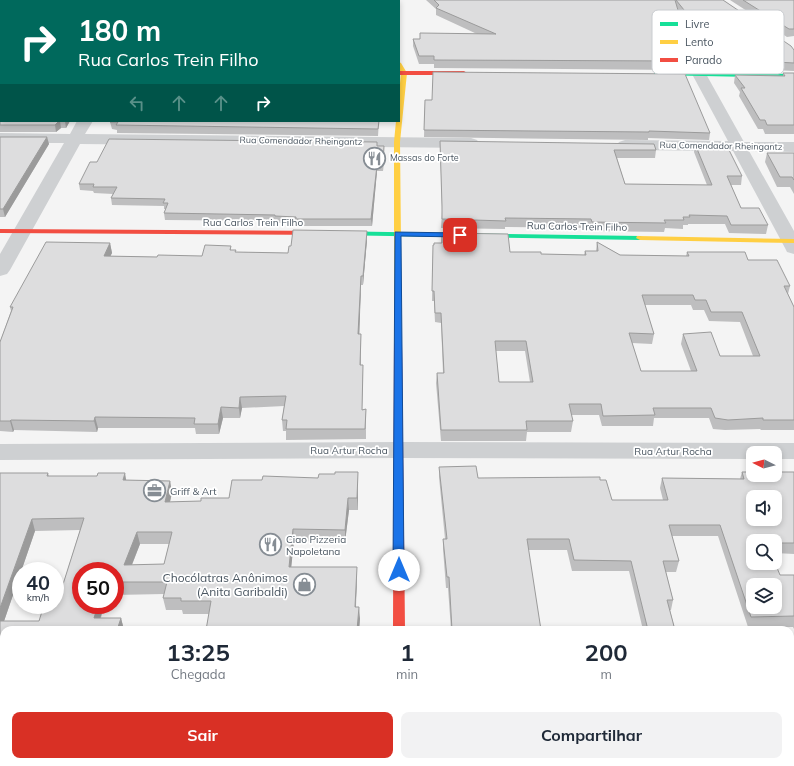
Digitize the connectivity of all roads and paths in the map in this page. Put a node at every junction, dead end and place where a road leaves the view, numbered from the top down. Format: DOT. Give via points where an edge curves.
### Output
graph roads {
  1 [pos="401,70"];
  2 [pos="476,73"];
  3 [pos="643,74"];
  4 [pos="699,74"];
  5 [pos="794,76"];
  6 [pos="400,88"];
  7 [pos="84,122"];
  8 [pos="398,122"];
  9 [pos="0,138"];
  10 [pos="75,139"];
  11 [pos="397,142"];
  12 [pos="484,143"];
  13 [pos="611,145"];
  14 [pos="738,146"];
  15 [pos="794,147"];
  16 [pos="0,231"];
  17 [pos="22,232"];
  18 [pos="398,234"];
  19 [pos="793,243"];
  20 [pos="0,270"];
  21 [pos="398,450"];
  22 [pos="794,451"];
  23 [pos="0,452"];
  24 [pos="399,626"];
  1 -- 2 [label="street"];
  1 -- 6 [label="street"];
  3 -- 4 [label="street"];
  4 -- 5 [label="street"];
  4 -- 14 [label="street"];
  7 -- 10 [label="street"];
  8 -- 11 [label="street"];
  9 -- 10 [label="street, Rua Comendador Rheingantz"];
  10 -- 11 [label="street, Rua Comendador Rheingantz"];
  10 -- 17 [label="street"];
  11 -- 12 [label="street, Rua Comendador Rheingantz"];
  11 -- 18 [label="street"];
  13 -- 14 [label="street, Rua Comendador Rheingantz"];
  14 -- 15 [label="street, Rua Comendador Rheingantz"];
  14 -- 19 [label="street"];
  16 -- 17 [label="street, Rua Carlos Trein Filho"];
  17 -- 18 [label="street, Rua Carlos Trein Filho"];
  17 -- 20 [label="street"];
  18 -- 19 [label="street, Rua Carlos Trein Filho"];
  18 -- 21 [label="street"];
  21 -- 22 [label="street, Rua Artur Rocha"];
  21 -- 23 [label="street, Rua Artur Rocha"];
  21 -- 24 [label="street"];
}
